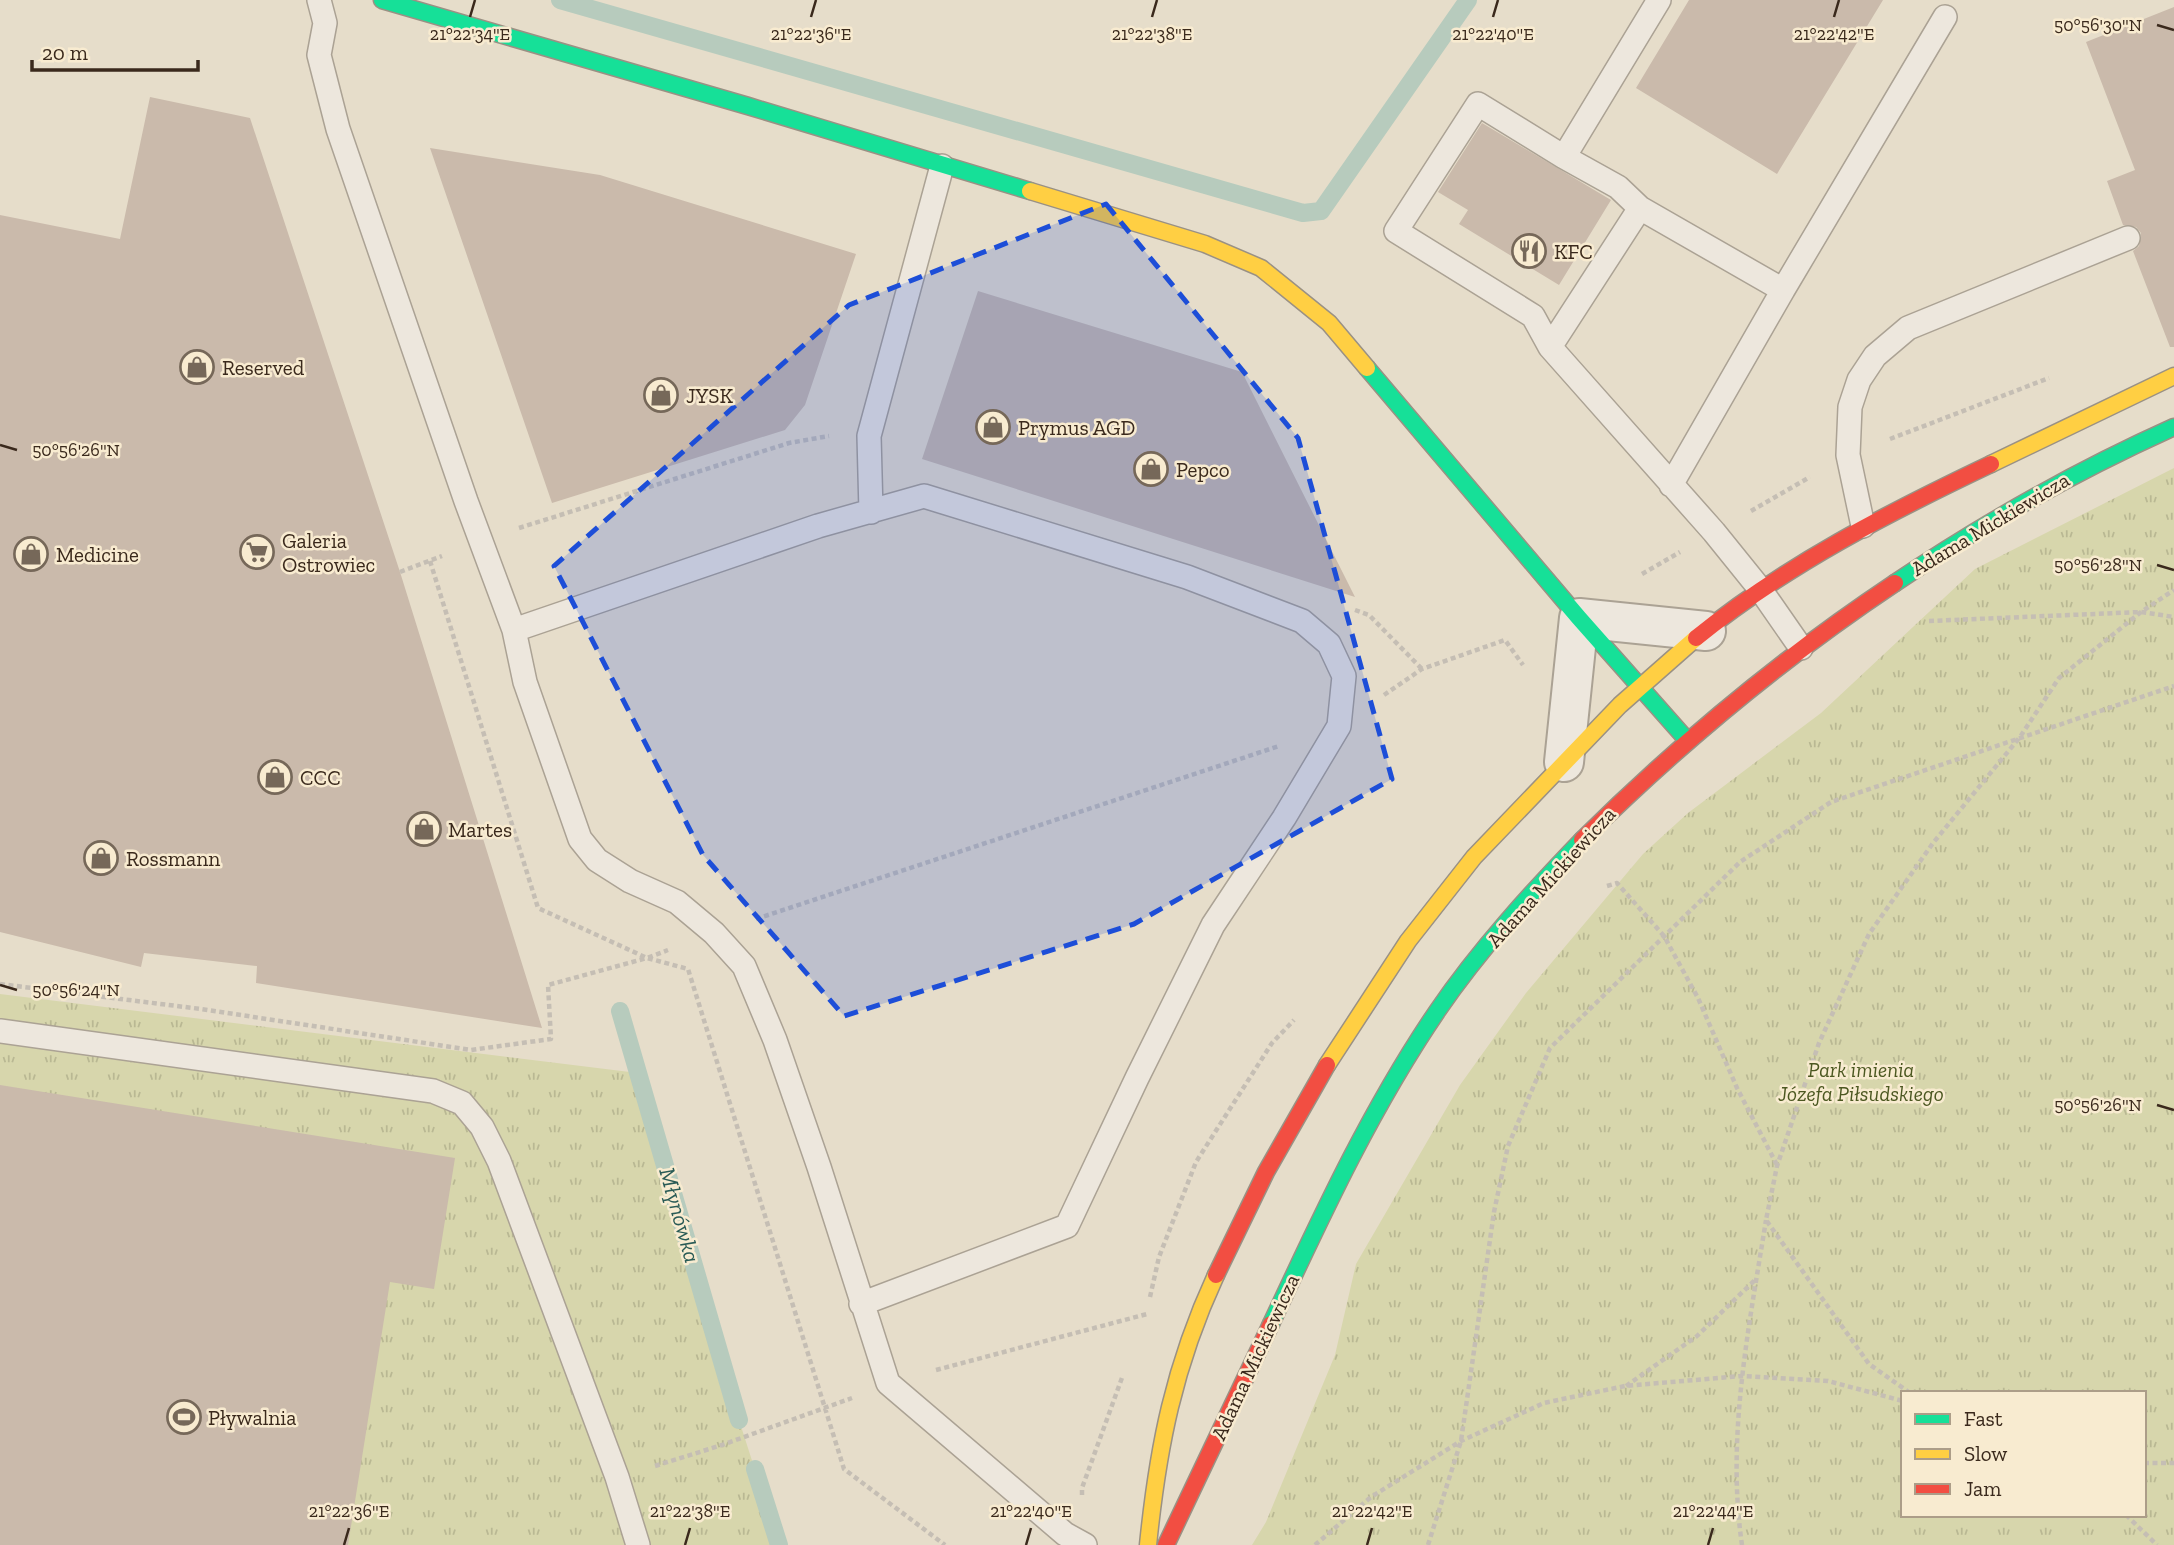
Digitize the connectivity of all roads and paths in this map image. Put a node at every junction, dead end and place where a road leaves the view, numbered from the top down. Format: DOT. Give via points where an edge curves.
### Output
graph roads {
  1 [pos="319,0"];
  2 [pos="382,0"];
  3 [pos="1659,0"];
  4 [pos="1945,17"];
  5 [pos="1564,157"];
  6 [pos="942,166"];
  7 [pos="1640,208"];
  8 [pos="2128,237"];
  9 [pos="1783,290"];
  10 [pos="1550,347"];
  11 [pos="2174,376"];
  12 [pos="2174,427"];
  13 [pos="1671,485"];
  14 [pos="871,512"];
  15 [pos="1863,526"];
  16 [pos="1760,589"];
  17 [pos="2174,590"];
  18 [pos="2141,612"];
  19 [pos="2174,617"];
  20 [pos="1579,618"];
  21 [pos="1926,621"];
  22 [pos="514,630"];
  23 [pos="1706,631"];
  24 [pos="1505,640"];
  25 [pos="1801,648"];
  26 [pos="2174,686"];
  27 [pos="1639,687"];
  28 [pos="1339,726"];
  29 [pos="2020,737"];
  30 [pos="1687,740"];
  31 [pos="1564,762"];
  32 [pos="1599,889"];
  33 [pos="715,933"];
  34 [pos="1664,936"];
  35 [pos="0,984"];
  36 [pos="0,1031"];
  37 [pos="1777,1166"];
  38 [pos="1766,1220"];
  39 [pos="1756,1279"];
  40 [pos="861,1304"];
  41 [pos="1147,1314"];
  42 [pos="1741,1376"];
  43 [pos="888,1383"];
  44 [pos="1625,1386"];
  45 [pos="1907,1391"];
  46 [pos="1901,1400"];
  47 [pos="826,1409"];
  48 [pos="1461,1441"];
  49 [pos="2146,1463"];
  50 [pos="2174,1463"];
  51 [pos="617,1478"];
  52 [pos="2128,1517"];
  53 [pos="638,1545"];
  54 [pos="945,1545"];
  55 [pos="1085,1545"];
  56 [pos="1148,1545"];
  57 [pos="1166,1545"];
  58 [pos="1315,1545"];
  59 [pos="1428,1545"];
  60 [pos="1742,1545"];
  61 [pos="2157,1545"];
  1 -- 22 [label="lane" via="325,23 319,54 338,130"];
  2 -- 6 [label="street"];
  3 -- 5 [label="lane"];
  4 -- 9 [label="lane"];
  5 -- 7 [label="lane" via="1618,187"];
  5 -- 10 [label="lane" via="1478,104 1396,231 1533,316"];
  6 -- 14 [label="lane" via="869,436"];
  6 -- 20 [label="street" via="1205,244 1261,268 1329,323"];
  7 -- 9 [label="lane"];
  7 -- 10 [label="lane"];
  8 -- 15 [label="lane" via="1908,328 1875,355 1859,380 1850,407 1848,455"];
  9 -- 13 [label="lane"];
  10 -- 13 [label="lane"];
  11 -- 15 [label="street"];
  12 -- 25 [label="street, Adama Mickiewicza" via="2079,472 1956,542 1881,589"];
  13 -- 16 [label="lane"];
  14 -- 22 [label="lane"];
  14 -- 28 [label="lane" via="924,496 1187,577 1302,621 1329,644 1344,676"];
  15 -- 16 [label="street"];
  16 -- 23 [label="street"];
  16 -- 25 [label="lane"];
  17 -- 18 [label="path"];
  18 -- 19 [label="path"];
  18 -- 21 [label="path"];
  18 -- 29 [label="path" via="2059,678"];
  20 -- 23 [label="street"];
  20 -- 27 [label="street"];
  20 -- 31 [label="street"];
  22 -- 33 [label="lane" via="526,682 580,839 597,860 677,902"];
  23 -- 27 [label="street"];
  24 -- 28 [label="path" via="1422,669"];
  25 -- 30 [label="street, Adama Mickiewicza"];
  26 -- 29 [label="path"];
  27 -- 30 [label="street"];
  27 -- 31 [label="street"];
  28 -- 33 [label="path"];
  28 -- 40 [label="lane" via="1213,925 1067,1226"];
  29 -- 34 [label="path" via="1831,802 1740,862"];
  29 -- 37 [label="path" via="1933,843 1869,934 1819,1043"];
  30 -- 57 [label="street, Adama Mickiewicza" via="1558,863 1430,1022 1339,1181"];
  31 -- 56 [label="street" via="1446,890 1328,1063 1270,1161 1210,1287 1172,1394 1154,1482"];
  32 -- 34 [label="path" via="1617,883"];
  33 -- 40 [label="lane" via="744,965 775,1040"];
  34 -- 37 [label="path"];
  34 -- 48 [label="path" via="1550,1048 1508,1146"];
  35 -- 47 [label="path" via="471,1050 551,1039 548,985 647,958 688,969"];
  36 -- 51 [label="lane" via="433,1091 462,1104 482,1127 499,1161"];
  37 -- 38 [label="path"];
  38 -- 39 [label="path"];
  38 -- 45 [label="path" via="1869,1364"];
  39 -- 42 [label="path"];
  39 -- 44 [label="path" via="1696,1336"];
  40 -- 43 [label="lane"];
  41 -- 43 [label="path"];
  42 -- 44 [label="path"];
  42 -- 46 [label="path" via="1828,1381"];
  42 -- 60 [label="path" via="1737,1507"];
  43 -- 47 [label="path"];
  43 -- 55 [label="lane" via="1065,1534"];
  44 -- 48 [label="path" via="1544,1403"];
  47 -- 51 [label="path"];
  47 -- 54 [label="path" via="844,1469"];
  48 -- 58 [label="path" via="1371,1497"];
  48 -- 59 [label="path"];
  49 -- 50 [label="path"];
  51 -- 53 [label="lane"];
  52 -- 61 [label="path"];
}
